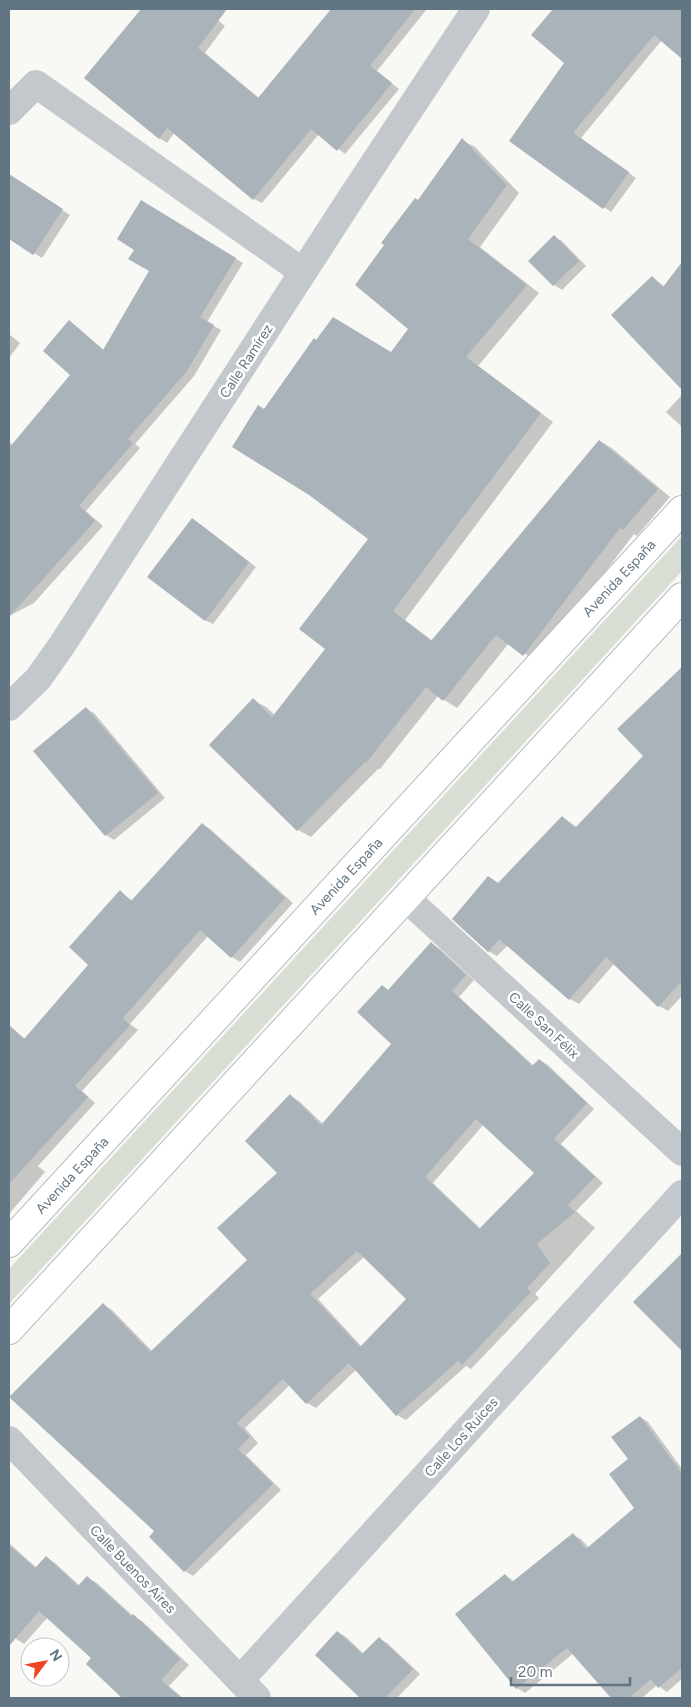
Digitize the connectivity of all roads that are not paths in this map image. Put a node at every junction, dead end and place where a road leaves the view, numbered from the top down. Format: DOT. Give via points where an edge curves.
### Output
graph roads {
  1 [pos="476,9"];
  2 [pos="9,111"];
  3 [pos="303,272"];
  4 [pos="682,510"];
  5 [pos="682,597"];
  6 [pos="9,707"];
  7 [pos="406,898"];
  8 [pos="682,1152"];
  9 [pos="682,1194"];
  10 [pos="9,1243"];
  11 [pos="9,1330"];
  12 [pos="9,1440"];
  13 [pos="249,1689"];
  1 -- 3 [label="street, Calle Ramírez"];
  2 -- 3 [label="street" via="36,84"];
  3 -- 6 [label="street, Calle Ramírez" via="62,645 38,679"];
  4 -- 10 [label="main road, Avenida España"];
  5 -- 7 [label="main road"];
  7 -- 8 [label="street, Calle San Félix"];
  7 -- 11 [label="main road"];
  9 -- 13 [label="street, Calle Los Ruices"];
  12 -- 13 [label="street, Calle Buenos Aires"];
}
